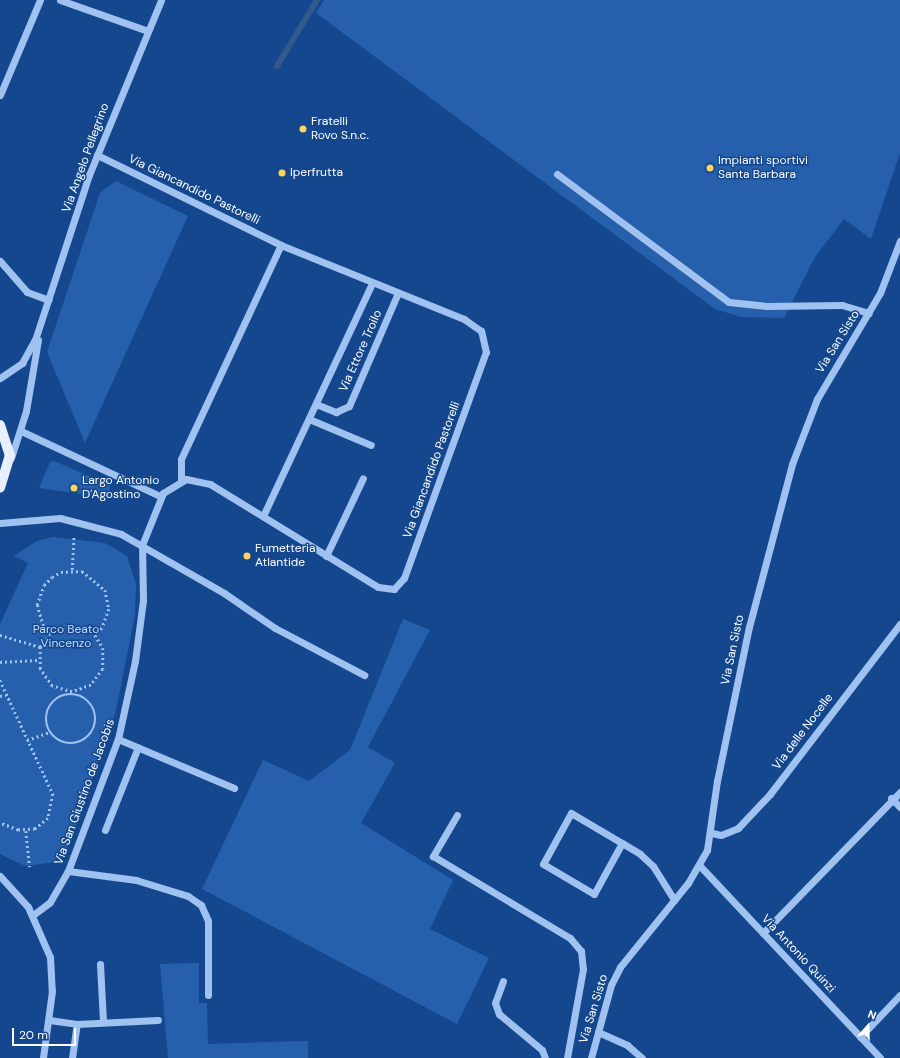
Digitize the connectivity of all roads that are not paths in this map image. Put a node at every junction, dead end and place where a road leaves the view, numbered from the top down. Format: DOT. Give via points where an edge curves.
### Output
graph roads {
  1 [pos="40,0"];
  2 [pos="60,0"];
  3 [pos="160,0"];
  4 [pos="148,31"];
  5 [pos="0,95"];
  6 [pos="97,155"];
  7 [pos="557,174"];
  8 [pos="900,240"];
  9 [pos="281,245"];
  10 [pos="0,261"];
  11 [pos="372,283"];
  12 [pos="398,293"];
  13 [pos="49,300"];
  14 [pos="869,313"];
  15 [pos="40,328"];
  16 [pos="0,378"];
  17 [pos="316,404"];
  18 [pos="309,419"];
  19 [pos="0,425"];
  20 [pos="21,431"];
  21 [pos="371,445"];
  22 [pos="8,465"];
  23 [pos="363,478"];
  24 [pos="181,481"];
  25 [pos="0,488"];
  26 [pos="160,496"];
  27 [pos="263,516"];
  28 [pos="0,523"];
  29 [pos="142,545"];
  30 [pos="326,556"];
  31 [pos="900,624"];
  32 [pos="364,675"];
  33 [pos="118,739"];
  34 [pos="138,747"];
  35 [pos="234,788"];
  36 [pos="900,792"];
  37 [pos="891,798"];
  38 [pos="900,807"];
  39 [pos="457,815"];
  40 [pos="105,830"];
  41 [pos="712,833"];
  42 [pos="622,843"];
  43 [pos="700,866"];
  44 [pos="68,871"];
  45 [pos="0,876"];
  46 [pos="674,900"];
  47 [pos="33,916"];
  48 [pos="763,933"];
  49 [pos="100,964"];
  50 [pos="503,981"];
  51 [pos="900,995"];
  52 [pos="208,996"];
  53 [pos="49,1020"];
  54 [pos="158,1020"];
  55 [pos="103,1022"];
  56 [pos="77,1024"];
  57 [pos="598,1032"];
  58 [pos="860,1037"];
  59 [pos="43,1058"];
  60 [pos="72,1058"];
  61 [pos="545,1058"];
  62 [pos="567,1058"];
  63 [pos="590,1058"];
  64 [pos="642,1058"];
  65 [pos="880,1058"];
  1 -- 5 [label="street"];
  2 -- 4 [label="street"];
  3 -- 4 [label="street, Via Angelo Pellegrino"];
  4 -- 6 [label="street, Via Angelo Pellegrino"];
  6 -- 9 [label="street, Via Giancandido Pastorelli"];
  6 -- 13 [label="street, Via Angelo Pellegrino"];
  7 -- 14 [label="street" via="729,302 766,306 842,305"];
  8 -- 14 [label="street, Via San Sisto"];
  9 -- 11 [label="street, Via Giancandido Pastorelli"];
  9 -- 24 [label="street" via="181,459"];
  10 -- 13 [label="street" via="27,292"];
  11 -- 12 [label="street, Via Giancandido Pastorelli"];
  11 -- 17 [label="street, Via Ettore Troilo"];
  12 -- 17 [label="street, Via Ettore Troilo" via="349,406 336,412"];
  12 -- 30 [label="street, Via Giancandido Pastorelli" via="474,325 484,335 486,352 403,582 394,589 382,589"];
  13 -- 15 [label="street, Via Angelo Pellegrino"];
  14 -- 41 [label="street, Via San Sisto" via="817,399 792,464 749,627 717,781"];
  15 -- 16 [label="street, Via Angelo Pellegrino" via="22,363"];
  15 -- 20 [label="street, Via Angelo Pellegrino"];
  17 -- 18 [label="street, Via Ettore Troilo"];
  18 -- 21 [label="street"];
  18 -- 27 [label="street, Via Ettore Troilo"];
  19 -- 22 [label="main road" via="9,446"];
  20 -- 22 [label="street, Via Angelo Pellegrino"];
  20 -- 26 [label="street"];
  22 -- 25 [label="main road"];
  23 -- 30 [label="street"];
  24 -- 26 [label="street"];
  24 -- 27 [label="street, Via Giancandido Pastorelli" via="190,479 210,484"];
  26 -- 29 [label="street"];
  27 -- 30 [label="street, Via Giancandido Pastorelli"];
  28 -- 29 [label="street" via="49,518 78,520 112,530"];
  29 -- 32 [label="street" via="224,593 276,628"];
  29 -- 33 [label="street, Via San Giustino de Jacobis" via="142,615"];
  31 -- 41 [label="street, Via delle Nocelle" via="770,794 738,828 721,835"];
  33 -- 34 [label="street"];
  33 -- 44 [label="street, Via San Giustino de Jacobis"];
  34 -- 35 [label="street"];
  34 -- 40 [label="street"];
  36 -- 37 [label="street"];
  37 -- 38 [label="street"];
  37 -- 48 [label="street"];
  39 -- 62 [label="street" via="433,856 570,938 581,951 583,969"];
  41 -- 43 [label="street, Via San Sisto"];
  42 -- 42 [label="street" via="571,813 543,864 594,894"];
  42 -- 46 [label="street" via="654,866"];
  43 -- 46 [label="street, Via San Sisto"];
  43 -- 48 [label="street, Via Antonio Quinzi"];
  44 -- 47 [label="street, Via San Giustino de Jacobis" via="50,902"];
  44 -- 52 [label="street" via="136,880 188,896 201,905 208,918"];
  45 -- 47 [label="street"];
  46 -- 57 [label="street, Via San Sisto" via="620,967"];
  47 -- 53 [label="street" via="50,961"];
  48 -- 58 [label="street, Via Antonio Quinzi"];
  49 -- 55 [label="street"];
  50 -- 61 [label="street" via="495,1003 499,1014 542,1050"];
  51 -- 58 [label="street"];
  53 -- 56 [label="street"];
  53 -- 59 [label="street"];
  54 -- 55 [label="street"];
  55 -- 56 [label="street"];
  56 -- 60 [label="street"];
  57 -- 63 [label="street, Via San Sisto"];
  57 -- 64 [label="street" via="627,1045"];
  58 -- 65 [label="street, Via Antonio Quinzi"];
}
